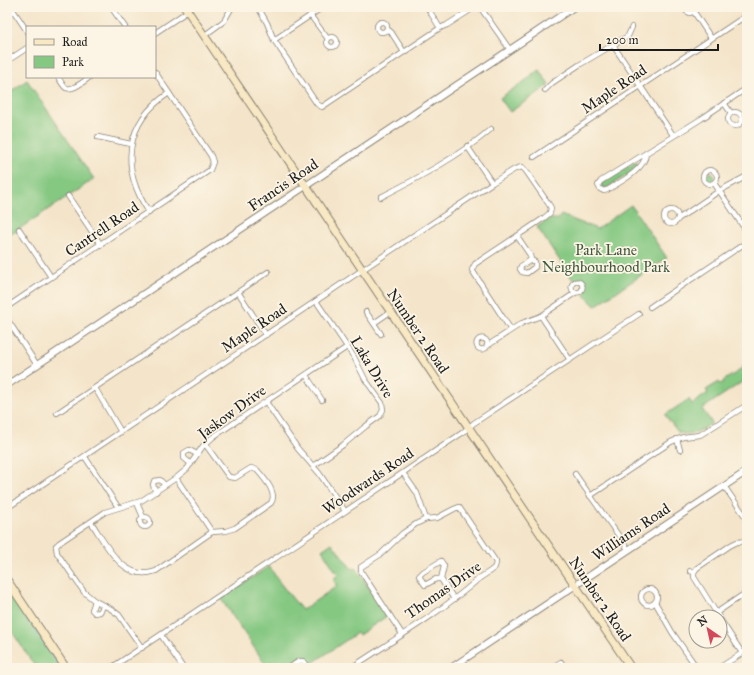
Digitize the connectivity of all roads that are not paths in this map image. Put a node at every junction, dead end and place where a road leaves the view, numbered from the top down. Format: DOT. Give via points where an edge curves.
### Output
graph roads {
  1 [pos="11,7"];
  2 [pos="111,7"];
  3 [pos="232,7"];
  4 [pos="258,7"];
  5 [pos="323,7"];
  6 [pos="426,7"];
  7 [pos="475,7"];
  8 [pos="480,7"];
  9 [pos="574,7"];
  10 [pos="686,7"];
  11 [pos="187,9"];
  12 [pos="694,10"];
  13 [pos="310,15"];
  14 [pos="747,15"];
  15 [pos="124,26"];
  16 [pos="632,27"];
  17 [pos="440,28"];
  18 [pos="387,29"];
  19 [pos="26,30"];
  20 [pos="156,32"];
  21 [pos="205,35"];
  22 [pos="711,38"];
  23 [pos="328,39"];
  24 [pos="274,40"];
  25 [pos="613,45"];
  26 [pos="26,49"];
  27 [pos="510,50"];
  28 [pos="404,52"];
  29 [pos="7,61"];
  30 [pos="156,74"];
  31 [pos="59,78"];
  32 [pos="88,78"];
  33 [pos="640,86"];
  34 [pos="747,88"];
  35 [pos="545,90"];
  36 [pos="169,93"];
  37 [pos="724,103"];
  38 [pos="731,113"];
  39 [pos="491,129"];
  40 [pos="673,135"];
  41 [pos="98,137"];
  42 [pos="131,144"];
  43 [pos="467,146"];
  44 [pos="646,153"];
  45 [pos="534,156"];
  46 [pos="747,176"];
  47 [pos="492,183"];
  48 [pos="714,183"];
  49 [pos="305,186"];
  50 [pos="719,191"];
  51 [pos="68,196"];
  52 [pos="381,197"];
  53 [pos="149,212"];
  54 [pos="678,219"];
  55 [pos="19,229"];
  56 [pos="747,232"];
  57 [pos="517,236"];
  58 [pos="747,242"];
  59 [pos="101,244"];
  60 [pos="530,260"];
  61 [pos="362,270"];
  62 [pos="268,272"];
  63 [pos="51,277"];
  64 [pos="238,292"];
  65 [pos="575,293"];
  66 [pos="316,302"];
  67 [pos="7,307"];
  68 [pos="650,307"];
  69 [pos="366,312"];
  70 [pos="390,312"];
  71 [pos="639,314"];
  72 [pos="541,316"];
  73 [pos="7,319"];
  74 [pos="374,323"];
  75 [pos="511,330"];
  76 [pos="381,334"];
  77 [pos="266,335"];
  78 [pos="488,346"];
  79 [pos="347,347"];
  80 [pos="570,360"];
  81 [pos="37,365"];
  82 [pos="306,375"];
  83 [pos="7,385"];
  84 [pos="95,388"];
  85 [pos="322,400"];
  86 [pos="266,402"];
  87 [pos="747,405"];
  88 [pos="57,413"];
  89 [pos="468,428"];
  90 [pos="121,432"];
  91 [pos="678,439"];
  92 [pos="205,444"];
  93 [pos="680,450"];
  94 [pos="197,454"];
  95 [pos="85,457"];
  96 [pos="191,464"];
  97 [pos="313,466"];
  98 [pos="747,471"];
  99 [pos="403,473"];
  100 [pos="575,474"];
  101 [pos="176,478"];
  102 [pos="165,485"];
  103 [pos="724,486"];
  104 [pos="156,492"];
  105 [pos="590,496"];
  106 [pos="137,502"];
  107 [pos="118,507"];
  108 [pos="7,508"];
  109 [pos="345,510"];
  110 [pos="143,517"];
  111 [pos="747,519"];
  112 [pos="426,520"];
  113 [pos="91,522"];
  114 [pos="212,532"];
  115 [pos="747,541"];
  116 [pos="628,549"];
  117 [pos="441,579"];
  118 [pos="8,583"];
  119 [pos="574,586"];
  120 [pos="747,592"];
  121 [pos="454,599"];
  122 [pos="95,602"];
  123 [pos="655,602"];
  124 [pos="104,605"];
  125 [pos="714,609"];
  126 [pos="726,609"];
  127 [pos="728,631"];
  128 [pos="402,634"];
  129 [pos="161,635"];
  130 [pos="142,648"];
  131 [pos="747,650"];
  132 [pos="742,653"];
  133 [pos="66,668"];
  134 [pos="111,668"];
  135 [pos="183,668"];
  136 [pos="289,668"];
  137 [pos="310,668"];
  138 [pos="351,668"];
  139 [pos="451,668"];
  140 [pos="551,668"];
  141 [pos="565,668"];
  142 [pos="631,668"];
  143 [pos="697,668"];
  144 [pos="719,668"];
  1 -- 19 [label="street"];
  2 -- 15 [label="street"];
  3 -- 21 [label="street" via="224,21"];
  4 -- 24 [label="street"];
  5 -- 13 [label="street"];
  6 -- 17 [label="street"];
  7 -- 17 [label="street"];
  8 -- 27 [label="street"];
  9 -- 27 [label="street, Francis Road"];
  10 -- 12 [label="street" via="687,12"];
  11 -- 20 [label="street"];
  11 -- 21 [label="main road, Number 2 Road"];
  12 -- 22 [label="street"];
  13 -- 23 [label="street"];
  13 -- 24 [label="street"];
  14 -- 22 [label="street, Maple Road"];
  16 -- 25 [label="street" via="628,36"];
  17 -- 28 [label="street"];
  18 -- 28 [label="street"];
  21 -- 49 [label="main road, Number 2 Road"];
  22 -- 33 [label="street, Maple Road"];
  24 -- 28 [label="street" via="320,107"];
  25 -- 33 [label="street"];
  25 -- 35 [label="street"];
  26 -- 29 [label="street"];
  27 -- 49 [label="street, Francis Road"];
  30 -- 36 [label="street"];
  31 -- 32 [label="street" via="67,88 74,87"];
  33 -- 40 [label="street"];
  33 -- 45 [label="street, Maple Road"];
  34 -- 37 [label="street"];
  36 -- 42 [label="street" via="145,115"];
  36 -- 53 [label="street, Cantrell Road" via="212,156 213,164 210,170"];
  37 -- 38 [label="street"];
  37 -- 40 [label="street"];
  39 -- 43 [label="street"];
  40 -- 44 [label="street"];
  41 -- 42 [label="street"];
  42 -- 53 [label="street" via="133,180"];
  43 -- 47 [label="street"];
  43 -- 52 [label="street"];
  44 -- 44 [label="street" via="601,181 598,185 600,190 607,190 633,174"];
  46 -- 50 [label="street"];
  47 -- 57 [label="street, Maple Road" via="522,167 553,211"];
  47 -- 61 [label="street, Maple Road"];
  48 -- 50 [label="street"];
  49 -- 61 [label="main road, Number 2 Road"];
  49 -- 81 [label="street, Francis Road"];
  50 -- 54 [label="street"];
  50 -- 56 [label="street"];
  51 -- 59 [label="street"];
  53 -- 59 [label="street, Cantrell Road"];
  55 -- 63 [label="street"];
  57 -- 60 [label="street" via="530,255"];
  57 -- 75 [label="street" via="471,267"];
  58 -- 68 [label="street"];
  59 -- 63 [label="street, Cantrell Road"];
  61 -- 66 [label="street, Maple Road"];
  61 -- 70 [label="main road, Number 2 Road"];
  62 -- 64 [label="street"];
  63 -- 67 [label="street, Cantrell Road"];
  64 -- 77 [label="street"];
  64 -- 84 [label="street"];
  65 -- 72 [label="street"];
  66 -- 77 [label="street, Maple Road"];
  66 -- 79 [label="street, Laka Drive"];
  69 -- 74 [label="street"];
  70 -- 74 [label="street"];
  70 -- 89 [label="main road, Number 2 Road"];
  71 -- 80 [label="street, Woodwards Road"];
  72 -- 75 [label="street"];
  72 -- 80 [label="street"];
  73 -- 81 [label="street"];
  74 -- 76 [label="street"];
  75 -- 78 [label="street"];
  77 -- 90 [label="street, Maple Road"];
  79 -- 82 [label="street, Jaskow Drive"];
  79 -- 97 [label="street, Laka Drive" via="384,410 343,445"];
  80 -- 89 [label="street, Woodwards Road"];
  81 -- 83 [label="street, Francis Road"];
  82 -- 85 [label="street"];
  82 -- 86 [label="street, Jaskow Drive"];
  84 -- 88 [label="street"];
  84 -- 90 [label="street"];
  86 -- 92 [label="street, Jaskow Drive"];
  86 -- 97 [label="street" via="298,449"];
  87 -- 91 [label="street" via="700,436"];
  89 -- 99 [label="street, Woodwards Road"];
  89 -- 119 [label="main road, Number 2 Road"];
  90 -- 95 [label="street, Maple Road"];
  91 -- 93 [label="street"];
  91 -- 105 [label="street"];
  92 -- 94 [label="street, Jaskow Drive"];
  92 -- 114 [label="street" via="229,477 235,478 248,469 255,468 274,496 270,505 235,528"];
  94 -- 96 [label="street, Jaskow Drive"];
  94 -- 96 [label="street" via="189,450 184,453 184,458"];
  95 -- 107 [label="street"];
  95 -- 108 [label="street, Maple Road"];
  96 -- 101 [label="street, Jaskow Drive"];
  97 -- 109 [label="street"];
  98 -- 103 [label="street, Williams Road"];
  99 -- 109 [label="street, Woodwards Road"];
  99 -- 112 [label="street" via="417,493"];
  100 -- 105 [label="street"];
  101 -- 102 [label="street, Jaskow Drive"];
  101 -- 114 [label="street"];
  102 -- 104 [label="street, Jaskow Drive"];
  102 -- 104 [label="street" via="156,480 153,485"];
  103 -- 111 [label="street"];
  103 -- 116 [label="street, Williams Road"];
  104 -- 106 [label="street, Jaskow Drive"];
  105 -- 116 [label="street"];
  106 -- 107 [label="street, Jaskow Drive"];
  106 -- 110 [label="street"];
  107 -- 113 [label="street, Jaskow Drive"];
  109 -- 129 [label="street, Woodwards Road"];
  112 -- 121 [label="street, Thomas Drive" via="461,508 496,562 494,569"];
  112 -- 128 [label="street" via="403,533 381,554 361,567 364,576"];
  113 -- 114 [label="street" via="117,560 129,569 146,574 156,571"];
  113 -- 122 [label="street, Jaskow Drive" via="55,546 57,553 84,592"];
  115 -- 125 [label="street" via="731,545 692,571"];
  116 -- 119 [label="street, Williams Road"];
  117 -- 117 [label="street" via="425,585 419,576 441,561 444,566"];
  117 -- 121 [label="street"];
  118 -- 133 [label="main road"];
  119 -- 139 [label="street, Williams Road"];
  119 -- 142 [label="main road, Number 2 Road"];
  120 -- 126 [label="street"];
  121 -- 128 [label="street, Thomas Drive"];
  122 -- 124 [label="street"];
  122 -- 124 [label="street" via="92,610 95,613 100,612"];
  123 -- 143 [label="street"];
  124 -- 130 [label="street" via="119,615"];
  127 -- 132 [label="street"];
  128 -- 138 [label="street, Thomas Drive"];
  129 -- 130 [label="street, Woodwards Road"];
  129 -- 135 [label="street"];
  130 -- 134 [label="street, Woodwards Road"];
  131 -- 132 [label="street"];
  132 -- 144 [label="street"];
  136 -- 137 [label="street" via="303,661"];
  140 -- 141 [label="street" via="561,662"];
}
